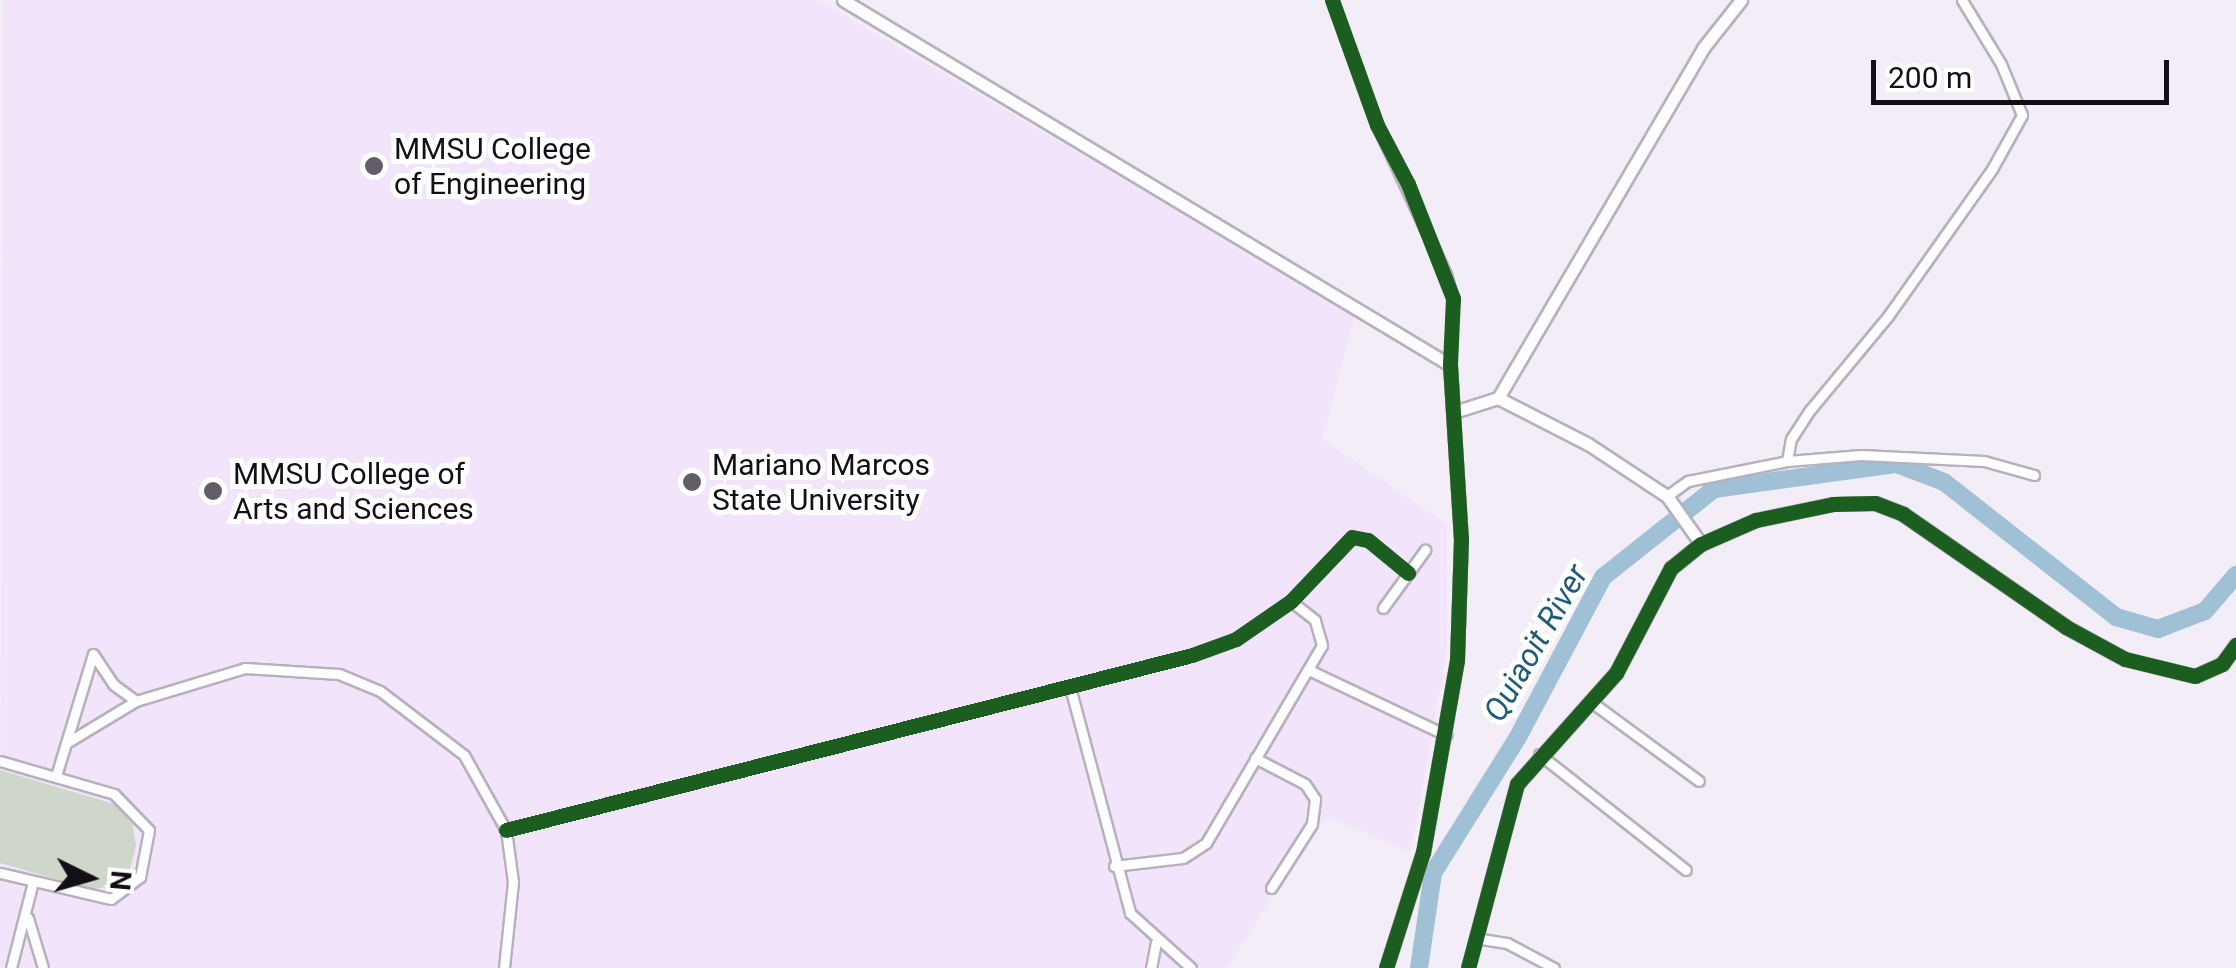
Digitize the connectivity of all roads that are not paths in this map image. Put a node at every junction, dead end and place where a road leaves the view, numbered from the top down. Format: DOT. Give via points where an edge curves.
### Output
graph roads {
  1 [pos="843,0"];
  2 [pos="1332,0"];
  3 [pos="1741,0"];
  4 [pos="1962,0"];
  5 [pos="1450,365"];
  6 [pos="1498,398"];
  7 [pos="1454,412"];
  8 [pos="1786,461"];
  9 [pos="2034,476"];
  10 [pos="1671,501"];
  11 [pos="1699,540"];
  12 [pos="1425,550"];
  13 [pos="1408,573"];
  14 [pos="1290,601"];
  15 [pos="1384,608"];
  16 [pos="2236,646"];
  17 [pos="1309,670"];
  18 [pos="1070,687"];
  19 [pos="136,700"];
  20 [pos="1590,702"];
  21 [pos="1449,736"];
  22 [pos="68,742"];
  23 [pos="1538,754"];
  24 [pos="1256,758"];
  25 [pos="0,760"];
  26 [pos="56,776"];
  27 [pos="1700,781"];
  28 [pos="506,830"];
  29 [pos="1114,866"];
  30 [pos="1686,870"];
  31 [pos="0,874"];
  32 [pos="33,882"];
  33 [pos="1271,888"];
  34 [pos="27,916"];
  35 [pos="1475,938"];
  36 [pos="1156,942"];
  37 [pos="11,968"];
  38 [pos="43,968"];
  39 [pos="504,968"];
  40 [pos="1151,968"];
  41 [pos="1191,968"];
  42 [pos="1386,968"];
  43 [pos="1468,968"];
  44 [pos="1554,968"];
  1 -- 5 [label="street"];
  2 -- 5 [label="street" via="1377,125 1446,274 1453,298"];
  3 -- 6 [label="street" via="1703,48"];
  4 -- 8 [label="street" via="2022,115 1992,169 1854,364 1810,410"];
  5 -- 7 [label="street"];
  6 -- 7 [label="street"];
  6 -- 10 [label="street" via="1588,444"];
  7 -- 21 [label="street" via="1461,596"];
  8 -- 9 [label="street" via="1900,453 1984,461"];
  8 -- 10 [label="street" via="1688,482"];
  10 -- 11 [label="street"];
  11 -- 16 [label="street" via="1756,520 1875,503 1903,514 2066,627 2125,658 2196,676 2222,664"];
  11 -- 20 [label="street" via="1658,584 1631,650"];
  12 -- 13 [label="street"];
  13 -- 14 [label="street" via="1368,540 1352,536"];
  13 -- 15 [label="street"];
  14 -- 17 [label="street" via="1316,620 1323,636"];
  14 -- 18 [label="street" via="1236,640"];
  17 -- 21 [label="street"];
  17 -- 24 [label="street"];
  18 -- 28 [label="street"];
  18 -- 29 [label="street"];
  19 -- 22 [label="street"];
  19 -- 22 [label="street" via="114,685 93,654"];
  19 -- 28 [label="street" via="245,668 339,674 380,691 464,755"];
  20 -- 23 [label="street"];
  20 -- 27 [label="street"];
  21 -- 42 [label="street" via="1423,852"];
  22 -- 26 [label="street"];
  23 -- 30 [label="street"];
  23 -- 35 [label="street" via="1509,797"];
  24 -- 29 [label="street" via="1206,843 1183,858"];
  24 -- 33 [label="street" via="1305,784 1316,811"];
  25 -- 26 [label="street"];
  26 -- 32 [label="street" via="114,794 135,808 149,830 146,864 128,892 111,898"];
  28 -- 39 [label="street" via="513,882 512,946"];
  29 -- 36 [label="street" via="1130,913"];
  31 -- 32 [label="street"];
  32 -- 34 [label="street"];
  34 -- 37 [label="street"];
  34 -- 38 [label="street"];
  35 -- 43 [label="street"];
  35 -- 44 [label="street" via="1507,943"];
  36 -- 40 [label="street"];
  36 -- 41 [label="street"];
}
